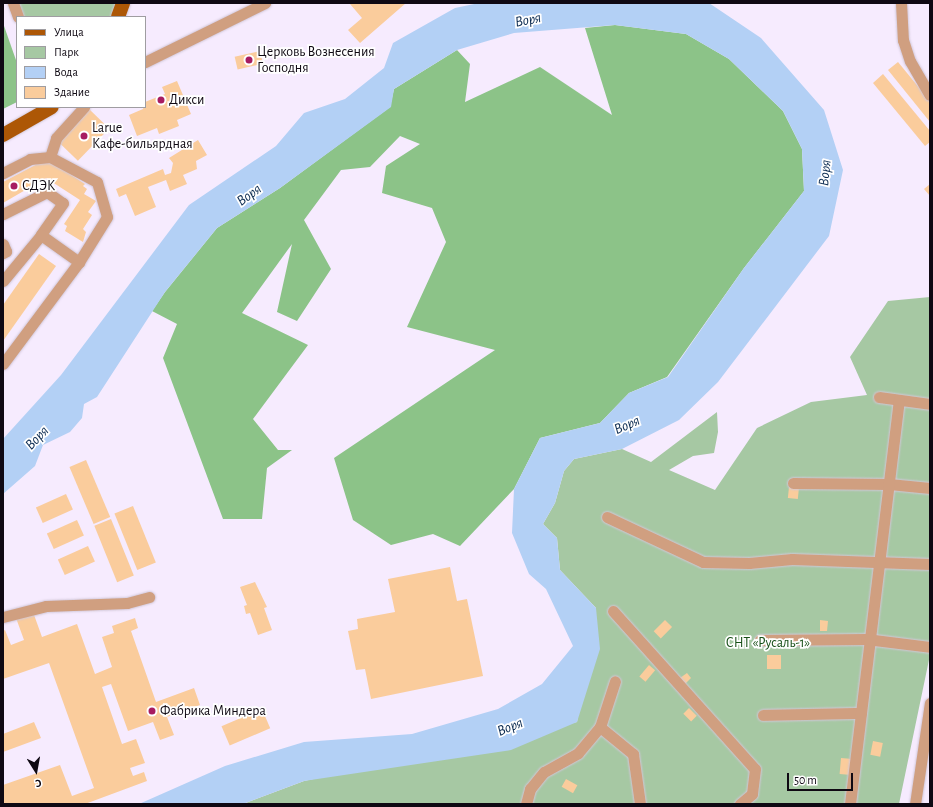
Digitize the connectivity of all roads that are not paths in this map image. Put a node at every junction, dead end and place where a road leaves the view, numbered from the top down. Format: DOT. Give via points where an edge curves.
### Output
graph roads {
  1 [pos="13,3"];
  2 [pos="123,3"];
  3 [pos="265,3"];
  4 [pos="901,3"];
  5 [pos="252,6"];
  6 [pos="18,16"];
  7 [pos="118,16"];
  8 [pos="146,61"];
  9 [pos="930,95"];
  10 [pos="50,108"];
  11 [pos="83,108"];
  12 [pos="3,134"];
  13 [pos="50,157"];
  14 [pos="3,173"];
  15 [pos="3,214"];
  16 [pos="41,235"];
  17 [pos="3,244"];
  18 [pos="3,253"];
  19 [pos="79,262"];
  20 [pos="3,281"];
  21 [pos="3,364"];
  22 [pos="879,397"];
  23 [pos="899,400"];
  24 [pos="930,404"];
  25 [pos="793,483"];
  26 [pos="889,484"];
  27 [pos="930,488"];
  28 [pos="607,517"];
  29 [pos="879,562"];
  30 [pos="930,564"];
  31 [pos="149,597"];
  32 [pos="613,611"];
  33 [pos="3,617"];
  34 [pos="760,640"];
  35 [pos="930,647"];
  36 [pos="615,681"];
  37 [pos="930,703"];
  38 [pos="861,713"];
  39 [pos="763,715"];
  40 [pos="600,727"];
  41 [pos="526,804"];
  42 [pos="640,804"];
  43 [pos="740,804"];
  44 [pos="850,804"];
  45 [pos="915,804"];
  1 -- 6 [label="street"];
  2 -- 7 [label="main road"];
  3 -- 5 [label="street"];
  4 -- 9 [label="street" via="903,40 910,61"];
  5 -- 8 [label="street"];
  10 -- 12 [label="main road"];
  11 -- 13 [label="street" via="56,138"];
  13 -- 14 [label="street" via="30,158"];
  13 -- 19 [label="street" via="97,182 107,217"];
  15 -- 16 [label="street" via="48,192 63,203"];
  16 -- 19 [label="street"];
  16 -- 20 [label="street"];
  17 -- 18 [label="street" via="6,251"];
  19 -- 21 [label="street"];
  22 -- 23 [label="street"];
  23 -- 24 [label="street"];
  23 -- 26 [label="street"];
  25 -- 26 [label="street"];
  26 -- 27 [label="street"];
  26 -- 29 [label="street"];
  28 -- 29 [label="street" via="703,562 748,563 792,559"];
  29 -- 30 [label="street"];
  29 -- 38 [label="street"];
  31 -- 33 [label="street" via="127,603 46,606"];
  32 -- 43 [label="street" via="755,769 752,794"];
  34 -- 35 [label="street" via="866,639"];
  36 -- 40 [label="street"];
  37 -- 45 [label="street"];
  38 -- 39 [label="street"];
  38 -- 44 [label="street"];
  40 -- 41 [label="street" via="578,753 544,772 530,789"];
  40 -- 42 [label="street" via="633,754"];
}
